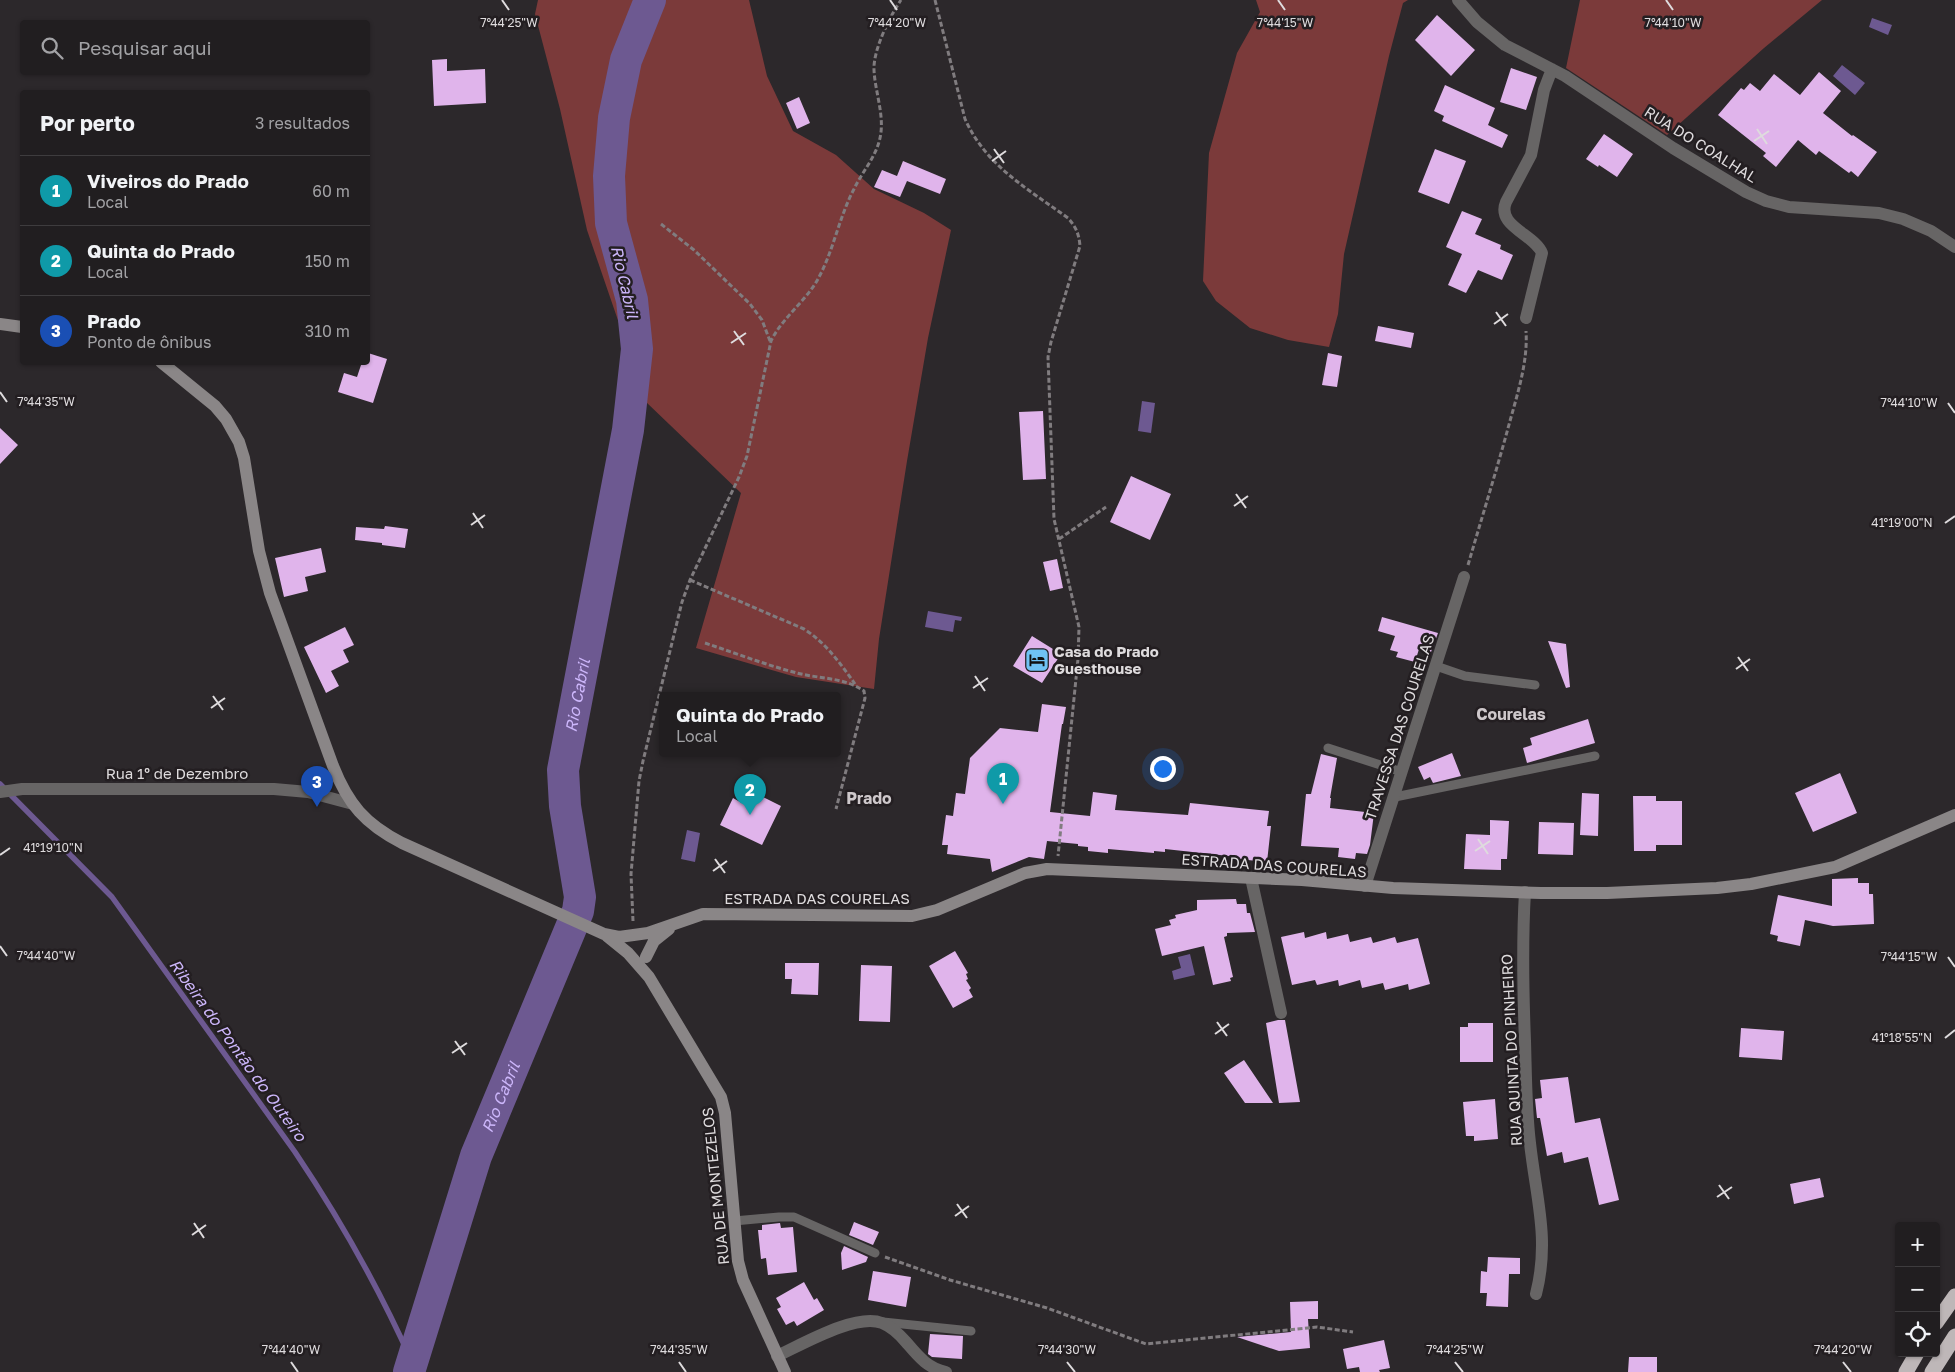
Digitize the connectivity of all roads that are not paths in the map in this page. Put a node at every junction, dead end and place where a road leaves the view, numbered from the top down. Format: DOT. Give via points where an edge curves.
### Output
graph roads {
  1 [pos="1458,0"];
  2 [pos="1552,69"];
  3 [pos="1955,247"];
  4 [pos="1526,318"];
  5 [pos="0,324"];
  6 [pos="20,327"];
  7 [pos="164,365"];
  8 [pos="1464,577"];
  9 [pos="1436,666"];
  10 [pos="1535,685"];
  11 [pos="1328,748"];
  12 [pos="1595,756"];
  13 [pos="1402,772"];
  14 [pos="0,792"];
  15 [pos="1395,797"];
  16 [pos="353,804"];
  17 [pos="1955,815"];
  18 [pos="1251,878"];
  19 [pos="1365,886"];
  20 [pos="1525,892"];
  21 [pos="677,922"];
  22 [pos="598,932"];
  23 [pos="634,935"];
  24 [pos="641,959"];
  25 [pos="1281,1014"];
  26 [pos="734,1220"];
  27 [pos="875,1253"];
  28 [pos="1536,1294"];
  29 [pos="1955,1296"];
  30 [pos="1940,1318"];
  31 [pos="878,1322"];
  32 [pos="971,1330"];
  33 [pos="1955,1336"];
  34 [pos="777,1356"];
  35 [pos="1915,1357"];
  36 [pos="785,1372"];
  37 [pos="946,1372"];
  38 [pos="1906,1372"];
  39 [pos="1932,1372"];
  1 -- 2 [label="street, RUA DO COALHAL" via="1477,22 1505,44"];
  2 -- 3 [label="street, RUA DO COALHAL" via="1723,179 1766,201 1902,219 1931,231"];
  2 -- 4 [label="street" via="1544,90 1531,155 1504,210 1508,221 1534,242 1542,253"];
  5 -- 6 [label="main road"];
  7 -- 16 [label="main road" via="215,406 239,442 270,593 333,766"];
  8 -- 9 [label="street, TRAVESSA DAS COURELAS"];
  9 -- 10 [label="lane" via="1465,676"];
  9 -- 13 [label="street, TRAVESSA DAS COURELAS"];
  11 -- 13 [label="lane"];
  12 -- 15 [label="lane"];
  13 -- 15 [label="street, TRAVESSA DAS COURELAS"];
  14 -- 16 [label="street, Rua 1º de Dezembro" via="22,789 274,789 308,792"];
  15 -- 19 [label="street, TRAVESSA DAS COURELAS"];
  16 -- 22 [label="main road" via="367,821 392,838"];
  17 -- 20 [label="main road, ESTRADA DAS COURELAS" via="1841,865 1751,884 1607,893"];
  18 -- 19 [label="main road, ESTRADA DAS COURELAS"];
  18 -- 21 [label="main road, ESTRADA DAS COURELAS" via="1042,869 937,910 912,916 710,914"];
  18 -- 25 [label="street"];
  19 -- 20 [label="main road, ESTRADA DAS COURELAS"];
  20 -- 28 [label="street, RUA QUINTA DO PINHEIRO" via="1522,960 1527,1108 1543,1245"];
  21 -- 23 [label="main road, ESTRADA DAS COURELAS"];
  21 -- 24 [label="main road" via="654,941"];
  22 -- 23 [label="main road, ESTRADA DAS COURELAS" via="619,937"];
  22 -- 24 [label="main road"];
  23 -- 24 [label="main road" via="644,947"];
  24 -- 26 [label="main road, RUA DE MONTEZELOS" via="721,1097 726,1113"];
  26 -- 27 [label="lane" via="794,1217"];
  26 -- 34 [label="main road, RUA DE MONTEZELOS" via="739,1267"];
  29 -- 30 [label="highway"];
  31 -- 32 [label="lane"];
  31 -- 34 [label="street" via="853,1322"];
  31 -- 37 [label="street" via="899,1334 931,1367"];
  33 -- 39 [label="highway"];
  34 -- 36 [label="main road, RUA DE MONTEZELOS"];
  35 -- 38 [label="highway"];
}
